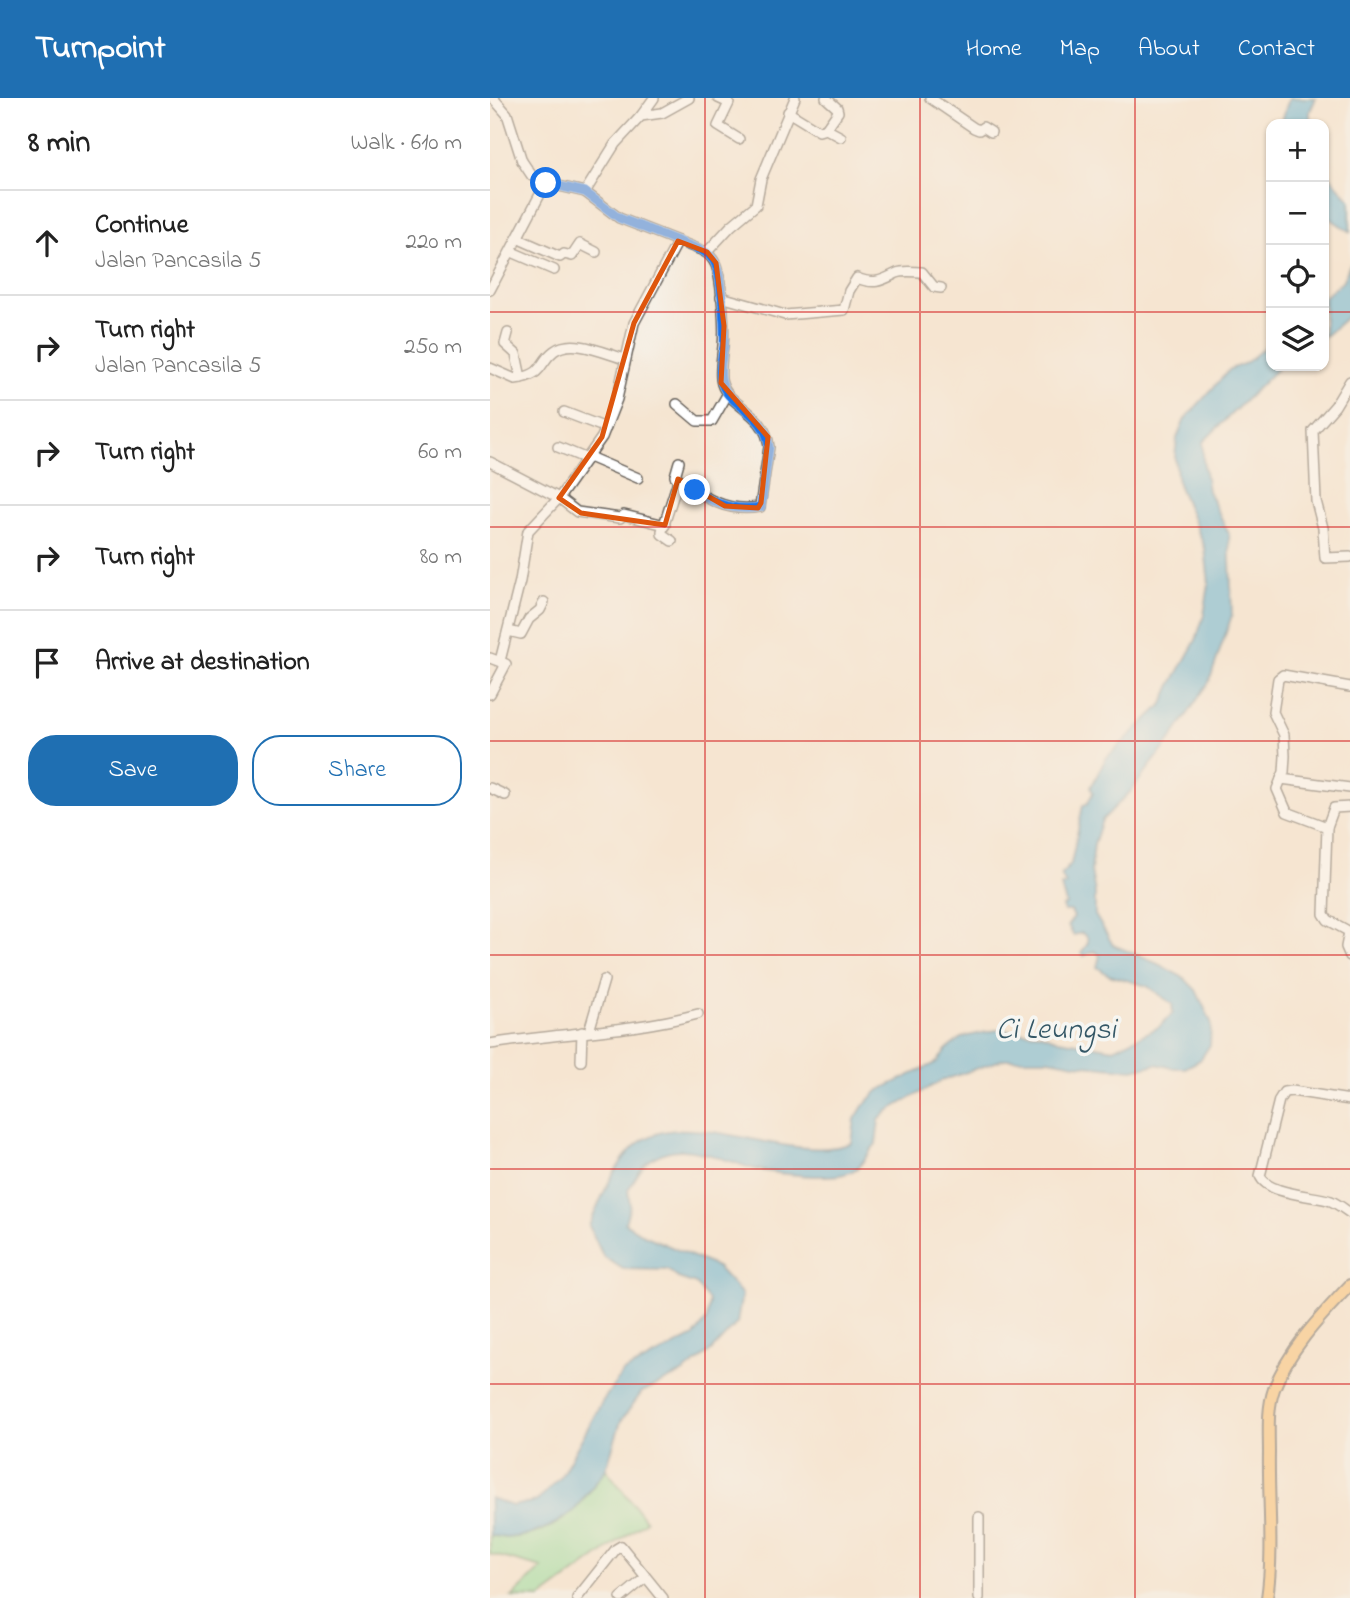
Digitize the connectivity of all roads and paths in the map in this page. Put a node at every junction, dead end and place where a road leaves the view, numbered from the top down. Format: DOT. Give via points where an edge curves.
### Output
graph roads {
  1 [pos="493,98"];
  2 [pos="654,98"];
  3 [pos="689,98"];
  4 [pos="718,98"];
  5 [pos="795,98"];
  6 [pos="826,98"];
  7 [pos="930,98"];
  8 [pos="789,112"];
  9 [pos="641,116"];
  10 [pos="825,129"];
  11 [pos="991,132"];
  12 [pos="841,137"];
  13 [pos="740,139"];
  14 [pos="546,183"];
  15 [pos="585,192"];
  16 [pos="519,239"];
  17 [pos="678,241"];
  18 [pos="512,252"];
  19 [pos="596,252"];
  20 [pos="707,253"];
  21 [pos="554,270"];
  22 [pos="941,288"];
  23 [pos="490,290"];
  24 [pos="720,297"];
  25 [pos="508,333"];
  26 [pos="625,359"];
  27 [pos="490,368"];
  28 [pos="521,378"];
  29 [pos="1350,381"];
  30 [pos="727,395"];
  31 [pos="677,404"];
  32 [pos="564,412"];
  33 [pos="606,428"];
  34 [pos="558,447"];
  35 [pos="588,458"];
  36 [pos="490,462"];
  37 [pos="679,463"];
  38 [pos="638,478"];
  39 [pos="678,478"];
  40 [pos="559,498"];
  41 [pos="665,526"];
  42 [pos="673,541"];
  43 [pos="1350,557"];
  44 [pos="544,602"];
  45 [pos="508,631"];
  46 [pos="490,658"];
  47 [pos="500,661"];
  48 [pos="1350,687"];
  49 [pos="490,694"];
  50 [pos="1281,779"];
  51 [pos="490,788"];
  52 [pos="1350,788"];
  53 [pos="505,795"];
  54 [pos="1350,807"];
  55 [pos="1327,827"];
  56 [pos="1350,932"];
  57 [pos="1350,956"];
  58 [pos="604,980"];
  59 [pos="698,1014"];
  60 [pos="585,1031"];
  61 [pos="490,1044"];
  62 [pos="581,1061"];
  63 [pos="1350,1100"];
  64 [pos="1350,1213"];
  65 [pos="1350,1285"];
  66 [pos="979,1517"];
  67 [pos="645,1577"];
  68 [pos="577,1598"];
  69 [pos="621,1598"];
  70 [pos="663,1598"];
  71 [pos="979,1598"];
  72 [pos="1267,1598"];
  1 -- 14 [label="street" via="507,114 526,168"];
  2 -- 9 [label="street"];
  3 -- 9 [label="street" via="662,113"];
  4 -- 13 [label="street" via="729,103 718,126"];
  5 -- 8 [label="street"];
  6 -- 10 [label="street" via="838,112"];
  7 -- 11 [label="street" via="977,130 983,127"];
  8 -- 10 [label="street" via="819,131"];
  8 -- 20 [label="street" via="761,179 756,205"];
  9 -- 15 [label="street" via="615,144"];
  10 -- 12 [label="street"];
  14 -- 15 [label="street"];
  14 -- 16 [label="street"];
  15 -- 17 [label="street" via="619,218"];
  16 -- 18 [label="street"];
  16 -- 19 [label="street" via="560,257 572,256 580,244"];
  17 -- 20 [label="street"];
  17 -- 26 [label="street" via="635,323"];
  18 -- 21 [label="street"];
  18 -- 23 [label="street"];
  20 -- 24 [label="street" via="716,263"];
  22 -- 24 [label="street" via="934,287 922,272 899,272 879,281 857,278 844,310 795,315"];
  24 -- 30 [label="street" via="724,344 720,372"];
  25 -- 28 [label="street" via="505,344 516,354"];
  26 -- 28 [label="street" via="570,346 554,351 536,374"];
  26 -- 33 [label="street"];
  27 -- 28 [label="street"];
  29 -- 43 [label="street" via="1314,428 1315,501 1324,528 1325,558"];
  30 -- 31 [label="street" via="712,421 697,421"];
  30 -- 39 [label="street" via="746,408 768,438 761,507 725,506 707,500"];
  32 -- 33 [label="street"];
  33 -- 35 [label="street"];
  34 -- 35 [label="street"];
  35 -- 38 [label="street"];
  35 -- 40 [label="street"];
  36 -- 40 [label="street"];
  37 -- 39 [label="street"];
  39 -- 41 [label="street"];
  40 -- 41 [label="street" via="581,513 624,515"];
  40 -- 45 [label="street" via="528,531"];
  41 -- 42 [label="street" via="663,534"];
  44 -- 45 [label="street" via="522,633"];
  45 -- 47 [label="street"];
  46 -- 47 [label="street"];
  47 -- 49 [label="street" via="506,664"];
  48 -- 50 [label="street" via="1286,674 1279,677 1273,715 1284,735"];
  50 -- 52 [label="street"];
  50 -- 55 [label="street" via="1277,789 1287,812"];
  51 -- 53 [label="street"];
  54 -- 55 [label="street" via="1334,808"];
  55 -- 56 [label="street" via="1324,914"];
  56 -- 57 [label="street" via="1346,947"];
  58 -- 60 [label="street"];
  59 -- 60 [label="street"];
  60 -- 61 [label="street"];
  60 -- 62 [label="street"];
  63 -- 64 [label="street" via="1284,1092 1260,1177 1269,1186 1330,1200"];
  65 -- 72 [label="main road" via="1303,1341 1273,1391"];
  66 -- 71 [label="street"];
  67 -- 68 [label="street" via="624,1548 618,1547"];
  67 -- 69 [label="street"];
  67 -- 70 [label="street"];
}
